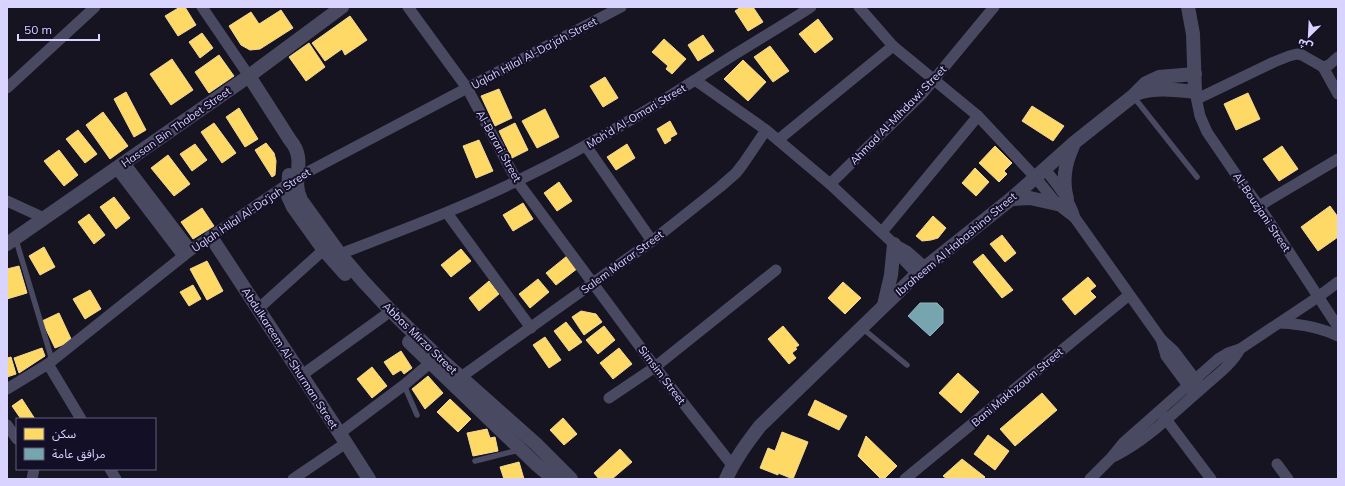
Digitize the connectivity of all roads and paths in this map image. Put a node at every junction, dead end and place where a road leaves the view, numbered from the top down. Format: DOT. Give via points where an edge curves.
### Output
graph roads {
  1 [pos="95,7"];
  2 [pos="202,7"];
  3 [pos="408,7"];
  4 [pos="621,7"];
  5 [pos="811,7"];
  6 [pos="859,7"];
  7 [pos="994,7"];
  8 [pos="1188,7"];
  9 [pos="340,8"];
  10 [pos="893,46"];
  11 [pos="1338,57"];
  12 [pos="1323,67"];
  13 [pos="1194,74"];
  14 [pos="249,76"];
  15 [pos="695,80"];
  16 [pos="935,80"];
  17 [pos="7,88"];
  18 [pos="466,88"];
  19 [pos="1338,94"];
  20 [pos="1135,95"];
  21 [pos="1196,96"];
  22 [pos="978,116"];
  23 [pos="766,130"];
  24 [pos="778,140"];
  25 [pos="1075,142"];
  26 [pos="586,146"];
  27 [pos="1338,159"];
  28 [pos="120,165"];
  29 [pos="1040,173"];
  30 [pos="1197,177"];
  31 [pos="293,180"];
  32 [pos="517,181"];
  33 [pos="830,184"];
  34 [pos="1011,199"];
  35 [pos="7,201"];
  36 [pos="1062,202"];
  37 [pos="1259,206"];
  38 [pos="447,213"];
  39 [pos="44,218"];
  40 [pos="882,232"];
  41 [pos="211,237"];
  42 [pos="11,241"];
  43 [pos="652,241"];
  44 [pos="894,244"];
  45 [pos="327,246"];
  46 [pos="187,253"];
  47 [pos="340,254"];
  48 [pos="776,270"];
  49 [pos="921,271"];
  50 [pos="1338,282"];
  51 [pos="594,283"];
  52 [pos="1129,295"];
  53 [pos="1318,297"];
  54 [pos="884,305"];
  55 [pos="258,308"];
  56 [pos="387,313"];
  57 [pos="1280,323"];
  58 [pos="1338,327"];
  59 [pos="531,328"];
  60 [pos="862,328"];
  61 [pos="1338,336"];
  62 [pos="1240,349"];
  63 [pos="50,362"];
  64 [pos="430,363"];
  65 [pos="907,366"];
  66 [pos="656,367"];
  67 [pos="302,375"];
  68 [pos="461,377"];
  69 [pos="1192,382"];
  70 [pos="404,385"];
  71 [pos="7,389"];
  72 [pos="1198,391"];
  73 [pos="609,398"];
  74 [pos="418,415"];
  75 [pos="1163,415"];
  76 [pos="80,418"];
  77 [pos="7,425"];
  78 [pos="16,438"];
  79 [pos="343,438"];
  80 [pos="521,449"];
  81 [pos="475,460"];
  82 [pos="536,464"];
  83 [pos="1277,464"];
  84 [pos="732,465"];
  85 [pos="111,470"];
  86 [pos="364,476"];
  87 [pos="564,478"];
  88 [pos="116,479"];
  89 [pos="293,479"];
  90 [pos="542,479"];
  91 [pos="726,479"];
  92 [pos="905,479"];
  93 [pos="1090,479"];
  94 [pos="1210,479"];
  95 [pos="1288,479"];
  1 -- 17 [label="street"];
  2 -- 14 [label="street"];
  3 -- 18 [label="street, Al-Barari Street"];
  4 -- 18 [label="street, Uqlah Hilal Al-Da’jah Street"];
  5 -- 15 [label="street"];
  6 -- 10 [label="street"];
  7 -- 16 [label="street, Ahmad Al-Mihdawi Street"];
  8 -- 13 [label="street" via="1193,34"];
  9 -- 14 [label="street, Hassan Bin Thabet Street"];
  10 -- 16 [label="street"];
  10 -- 24 [label="street"];
  11 -- 12 [label="street"];
  12 -- 19 [label="street"];
  12 -- 21 [label="street" via="1297,54"];
  13 -- 20 [label="street, Ibraheem Al Habashina Street" via="1160,77 1146,83"];
  13 -- 21 [label="street"];
  14 -- 28 [label="street, Hassan Bin Thabet Street"];
  14 -- 31 [label="street, Abbas Mirza Street" via="290,140"];
  15 -- 23 [label="street, Moh’d Al-Omari Street"];
  15 -- 26 [label="street, Moh’d Al-Omari Street"];
  16 -- 22 [label="street"];
  16 -- 33 [label="street, Ahmad Al-Mihdawi Street"];
  18 -- 31 [label="street, Uqlah Hilal Al-Da’jah Street"];
  18 -- 32 [label="street, Al-Barari Street"];
  20 -- 21 [label="street, Ibraheem Al Habashina Street" via="1161,89"];
  20 -- 25 [label="street, Ibraheem Al Habashina Street"];
  20 -- 30 [label="lane"];
  21 -- 37 [label="street, Al-Bouzjani Street" via="1200,116 1208,132"];
  22 -- 29 [label="street"];
  22 -- 40 [label="street"];
  23 -- 24 [label="street, Moh’d Al-Omari Street"];
  23 -- 43 [label="street, Salem Marar Street" via="736,173"];
  24 -- 33 [label="street, Moh’d Al-Omari Street"];
  25 -- 29 [label="street, Ibraheem Al Habashina Street"];
  25 -- 36 [label="street" via="1066,167"];
  26 -- 32 [label="street, Moh’d Al-Omari Street"];
  26 -- 43 [label="street"];
  27 -- 37 [label="street"];
  28 -- 39 [label="street, Hassan Bin Thabet Street"];
  28 -- 46 [label="street"];
  29 -- 34 [label="street, Ibraheem Al Habashina Street"];
  29 -- 36 [label="street"];
  31 -- 41 [label="street, Uqlah Hilal Al-Da’jah Street"];
  31 -- 45 [label="street, Abbas Mirza Street" via="301,200"];
  32 -- 38 [label="street, Moh’d Al-Omari Street"];
  32 -- 51 [label="street, Al-Barari Street"];
  33 -- 40 [label="street, Moh’d Al-Omari Street"];
  34 -- 36 [label="street" via="1030,198"];
  34 -- 49 [label="street, Ibraheem Al Habashina Street"];
  35 -- 39 [label="street"];
  36 -- 52 [label="street"];
  37 -- 53 [label="street, Al-Bouzjani Street"];
  38 -- 47 [label="street, Moh’d Al-Omari Street"];
  38 -- 59 [label="street"];
  39 -- 42 [label="street, Hassan Bin Thabet Street"];
  40 -- 44 [label="street, Moh’d Al-Omari Street"];
  41 -- 46 [label="street, Uqlah Hilal Al-Da’jah Street"];
  41 -- 55 [label="street, Abdulkareem Al-Shurman Street"];
  42 -- 63 [label="lane"];
  43 -- 51 [label="street, Salem Marar Street"];
  44 -- 49 [label="street, Moh’d Al-Omari Street" via="899,254"];
  44 -- 54 [label="street" via="892,275"];
  45 -- 47 [label="street, Abbas Mirza Street"];
  45 -- 55 [label="street"];
  45 -- 56 [label="street, Abbas Mirza Street"];
  46 -- 63 [label="street, Uqlah Hilal Al-Da’jah Street"];
  47 -- 56 [label="street, Abbas Mirza Street"];
  48 -- 66 [label="street"];
  49 -- 54 [label="street, Ibraheem Al Habashina Street"];
  50 -- 53 [label="street"];
  51 -- 59 [label="street, Salem Marar Street"];
  51 -- 66 [label="street, Simsim Street"];
  52 -- 69 [label="street" via="1161,339 1174,351"];
  52 -- 92 [label="street, Bani Makhzoum Street"];
  53 -- 57 [label="street"];
  53 -- 58 [label="street, Al-Bouzjani Street"];
  54 -- 60 [label="street, Ibraheem Al Habashina Street"];
  55 -- 67 [label="street, Abdulkareem Al-Shurman Street"];
  56 -- 64 [label="street, Abbas Mirza Street"];
  56 -- 67 [label="street"];
  56 -- 68 [label="street, Abbas Mirza Street"];
  57 -- 61 [label="street" via="1321,329"];
  57 -- 62 [label="street"];
  59 -- 68 [label="street, Salem Marar Street"];
  60 -- 65 [label="lane"];
  60 -- 84 [label="street, Ibraheem Al Habashina Street" via="760,426"];
  62 -- 69 [label="street" via="1223,356"];
  62 -- 72 [label="street" via="1230,364"];
  63 -- 71 [label="street, Uqlah Hilal Al-Da’jah Street"];
  63 -- 76 [label="street"];
  64 -- 70 [label="street"];
  64 -- 80 [label="street, Abbas Mirza Street"];
  66 -- 73 [label="street"];
  66 -- 84 [label="street, Simsim Street"];
  67 -- 79 [label="street, Abdulkareem Al-Shurman Street"];
  68 -- 87 [label="street, Abbas Mirza Street" via="536,444"];
  69 -- 72 [label="street"];
  69 -- 75 [label="street"];
  70 -- 74 [label="lane"];
  70 -- 79 [label="street"];
  72 -- 75 [label="street"];
  75 -- 93 [label="street" via="1136,444 1111,458"];
  75 -- 94 [label="street"];
  77 -- 78 [label="street"];
  79 -- 86 [label="street, Abdulkareem Al-Shurman Street"];
  79 -- 89 [label="street"];
  80 -- 81 [label="lane"];
  80 -- 82 [label="street, Abbas Mirza Street"];
  82 -- 87 [label="street, Abbas Mirza Street"];
  82 -- 90 [label="street"];
  83 -- 95 [label="street"];
  84 -- 91 [label="street, Ibraheem Al Habashina Street"];
  85 -- 88 [label="street"];
}
